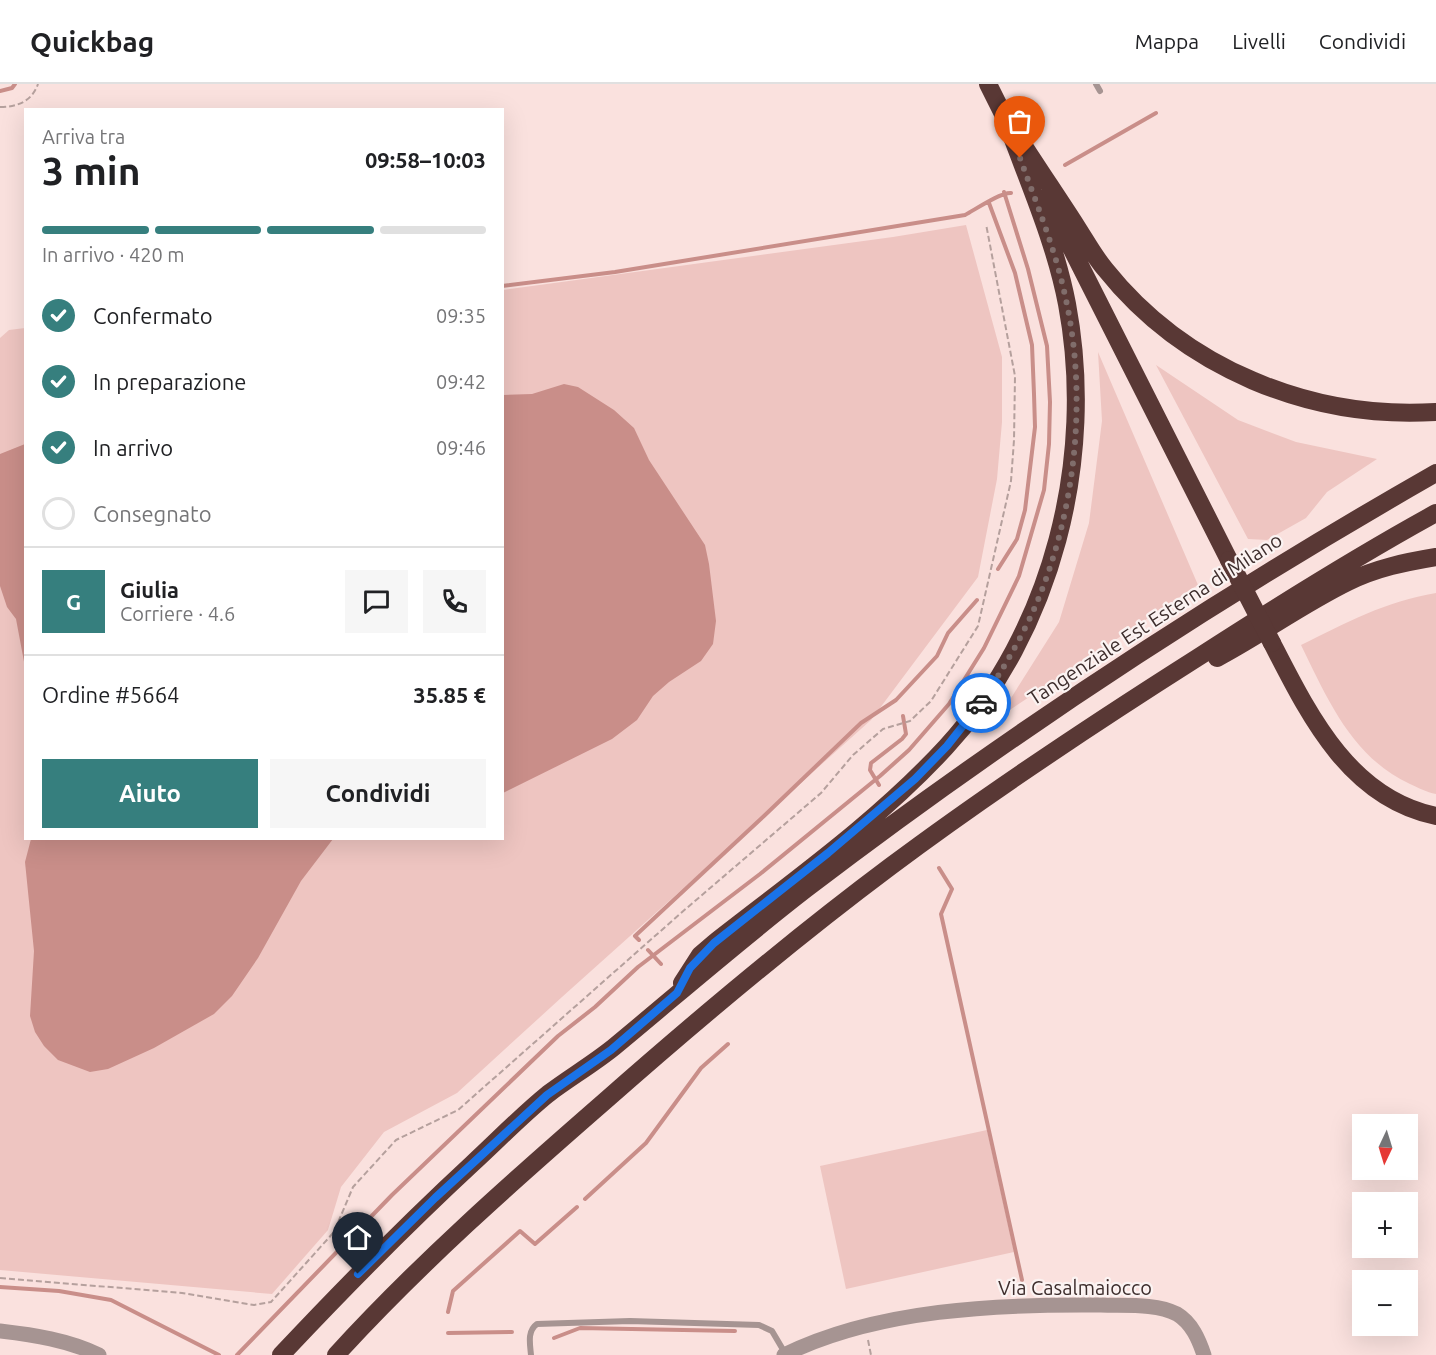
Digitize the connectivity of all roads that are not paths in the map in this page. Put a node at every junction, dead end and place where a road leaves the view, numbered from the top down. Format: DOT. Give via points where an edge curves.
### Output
graph roads {
  1 [pos="988,84"];
  2 [pos="1096,84"];
  3 [pos="1100,91"];
  4 [pos="1005,118"];
  5 [pos="1436,412"];
  6 [pos="1436,473"];
  7 [pos="1436,513"];
  8 [pos="1436,557"];
  9 [pos="1114,711"];
  10 [pos="1436,816"];
  11 [pos="677,993"];
  12 [pos="0,1331"];
  13 [pos="785,1354"];
  14 [pos="99,1355"];
  15 [pos="281,1355"];
  16 [pos="336,1355"];
  17 [pos="531,1355"];
  18 [pos="1204,1355"];
  1 -- 4 [label="highway"];
  2 -- 3 [label="lane"];
  4 -- 5 [label="highway" via="1104,268 1151,318 1180,341 1247,378 1311,401 1376,412"];
  4 -- 10 [label="highway, bridge" via="1316,724 1334,750 1375,790 1397,803"];
  4 -- 11 [label="highway" via="1060,272 1075,374 1072,469 1055,552 1040,596 999,675 947,746 874,815 714,943 690,968"];
  6 -- 11 [label="highway, Tangenziale Est Esterna di Milano" via="1260,576 1001,746 805,890"];
  7 -- 9 [label="highway" via="1335,570"];
  8 -- 9 [label="highway" via="1409,561 1348,582 1228,652"];
  9 -- 16 [label="highway" via="893,864 752,975 493,1201"];
  11 -- 15 [label="highway, Tangenziale Est Esterna di Milano" via="611,1050 547,1095 373,1259"];
  12 -- 14 [label="street" via="38,1335"];
  13 -- 17 [label="lane" via="766,1327 630,1321 537,1324 532,1327"];
  13 -- 18 [label="street, Via Casalmaiocco" via="859,1327 958,1310 1069,1305 1129,1306 1174,1313 1187,1322"];
}
